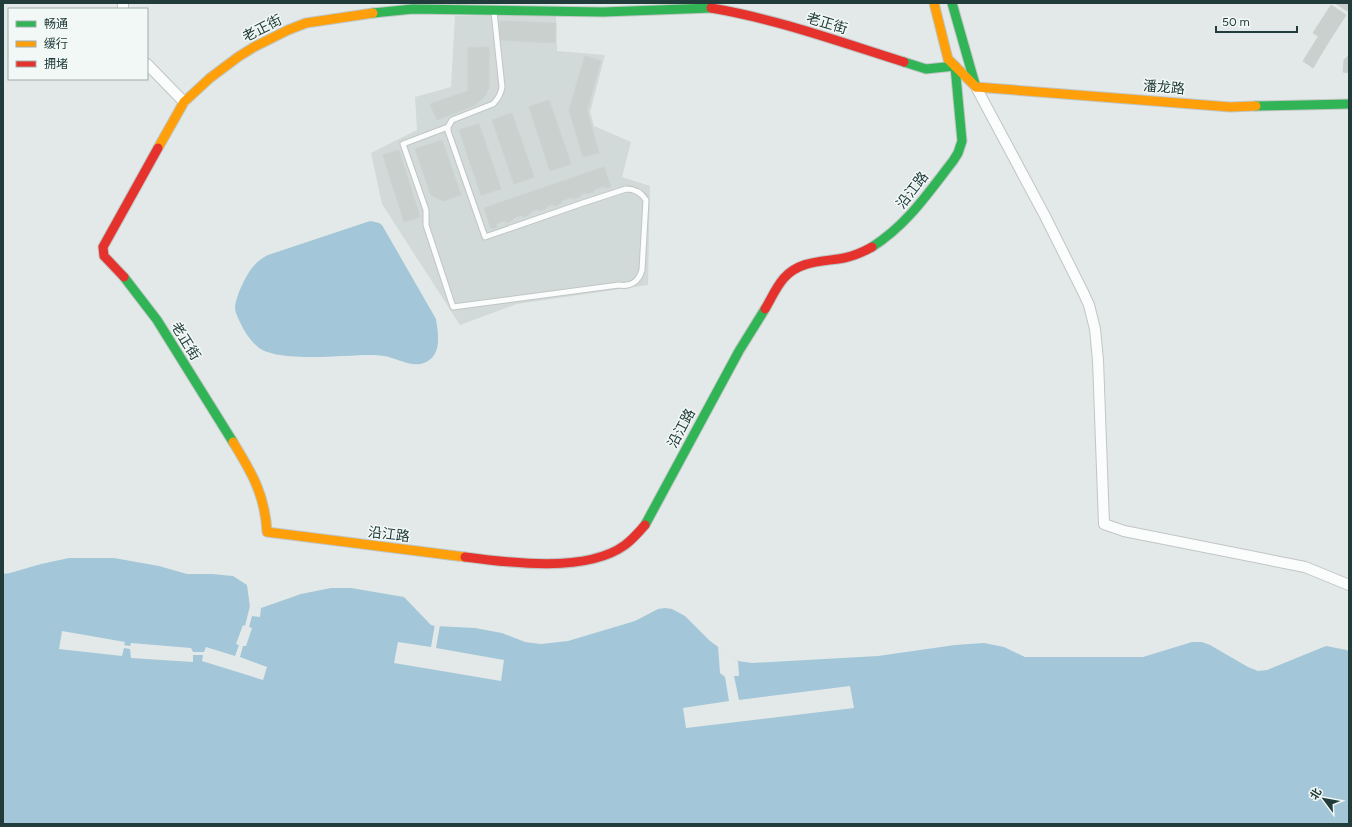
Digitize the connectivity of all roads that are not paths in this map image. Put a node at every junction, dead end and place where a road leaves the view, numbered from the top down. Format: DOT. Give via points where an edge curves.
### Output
graph roads {
  1 [pos="934,3"];
  2 [pos="952,3"];
  3 [pos="713,5"];
  4 [pos="494,11"];
  5 [pos="148,65"];
  6 [pos="955,66"];
  7 [pos="976,87"];
  8 [pos="184,102"];
  9 [pos="1349,104"];
  10 [pos="448,126"];
  11 [pos="267,532"];
  12 [pos="1349,585"];
  1 -- 6 [label="street" via="948,59"];
  2 -- 7 [label="street"];
  3 -- 4 [label="street, 老正街" via="602,12"];
  3 -- 6 [label="street, 老正街" via="926,69"];
  4 -- 8 [label="street, 老正街" via="413,9 306,23 238,56"];
  4 -- 10 [label="lane" via="501,92 493,104 452,120"];
  5 -- 8 [label="street"];
  6 -- 7 [label="street"];
  6 -- 11 [label="street, 沿江路" via="962,141 953,161 901,227 883,242 846,257 806,263 784,278 739,350 646,523 621,548 584,560 530,564"];
  7 -- 9 [label="street, 潘龙路" via="1230,107"];
  7 -- 12 [label="street" via="1045,216 1088,305 1095,329 1098,360 1104,524 1124,531 1305,567"];
  8 -- 11 [label="street, 老正街" via="103,247 103,253 157,320 250,470 264,506"];
  10 -- 10 [label="lane" via="485,237 626,189 641,193 646,200 642,270 637,280 624,286 453,307 426,225 426,210 403,144"];
}
